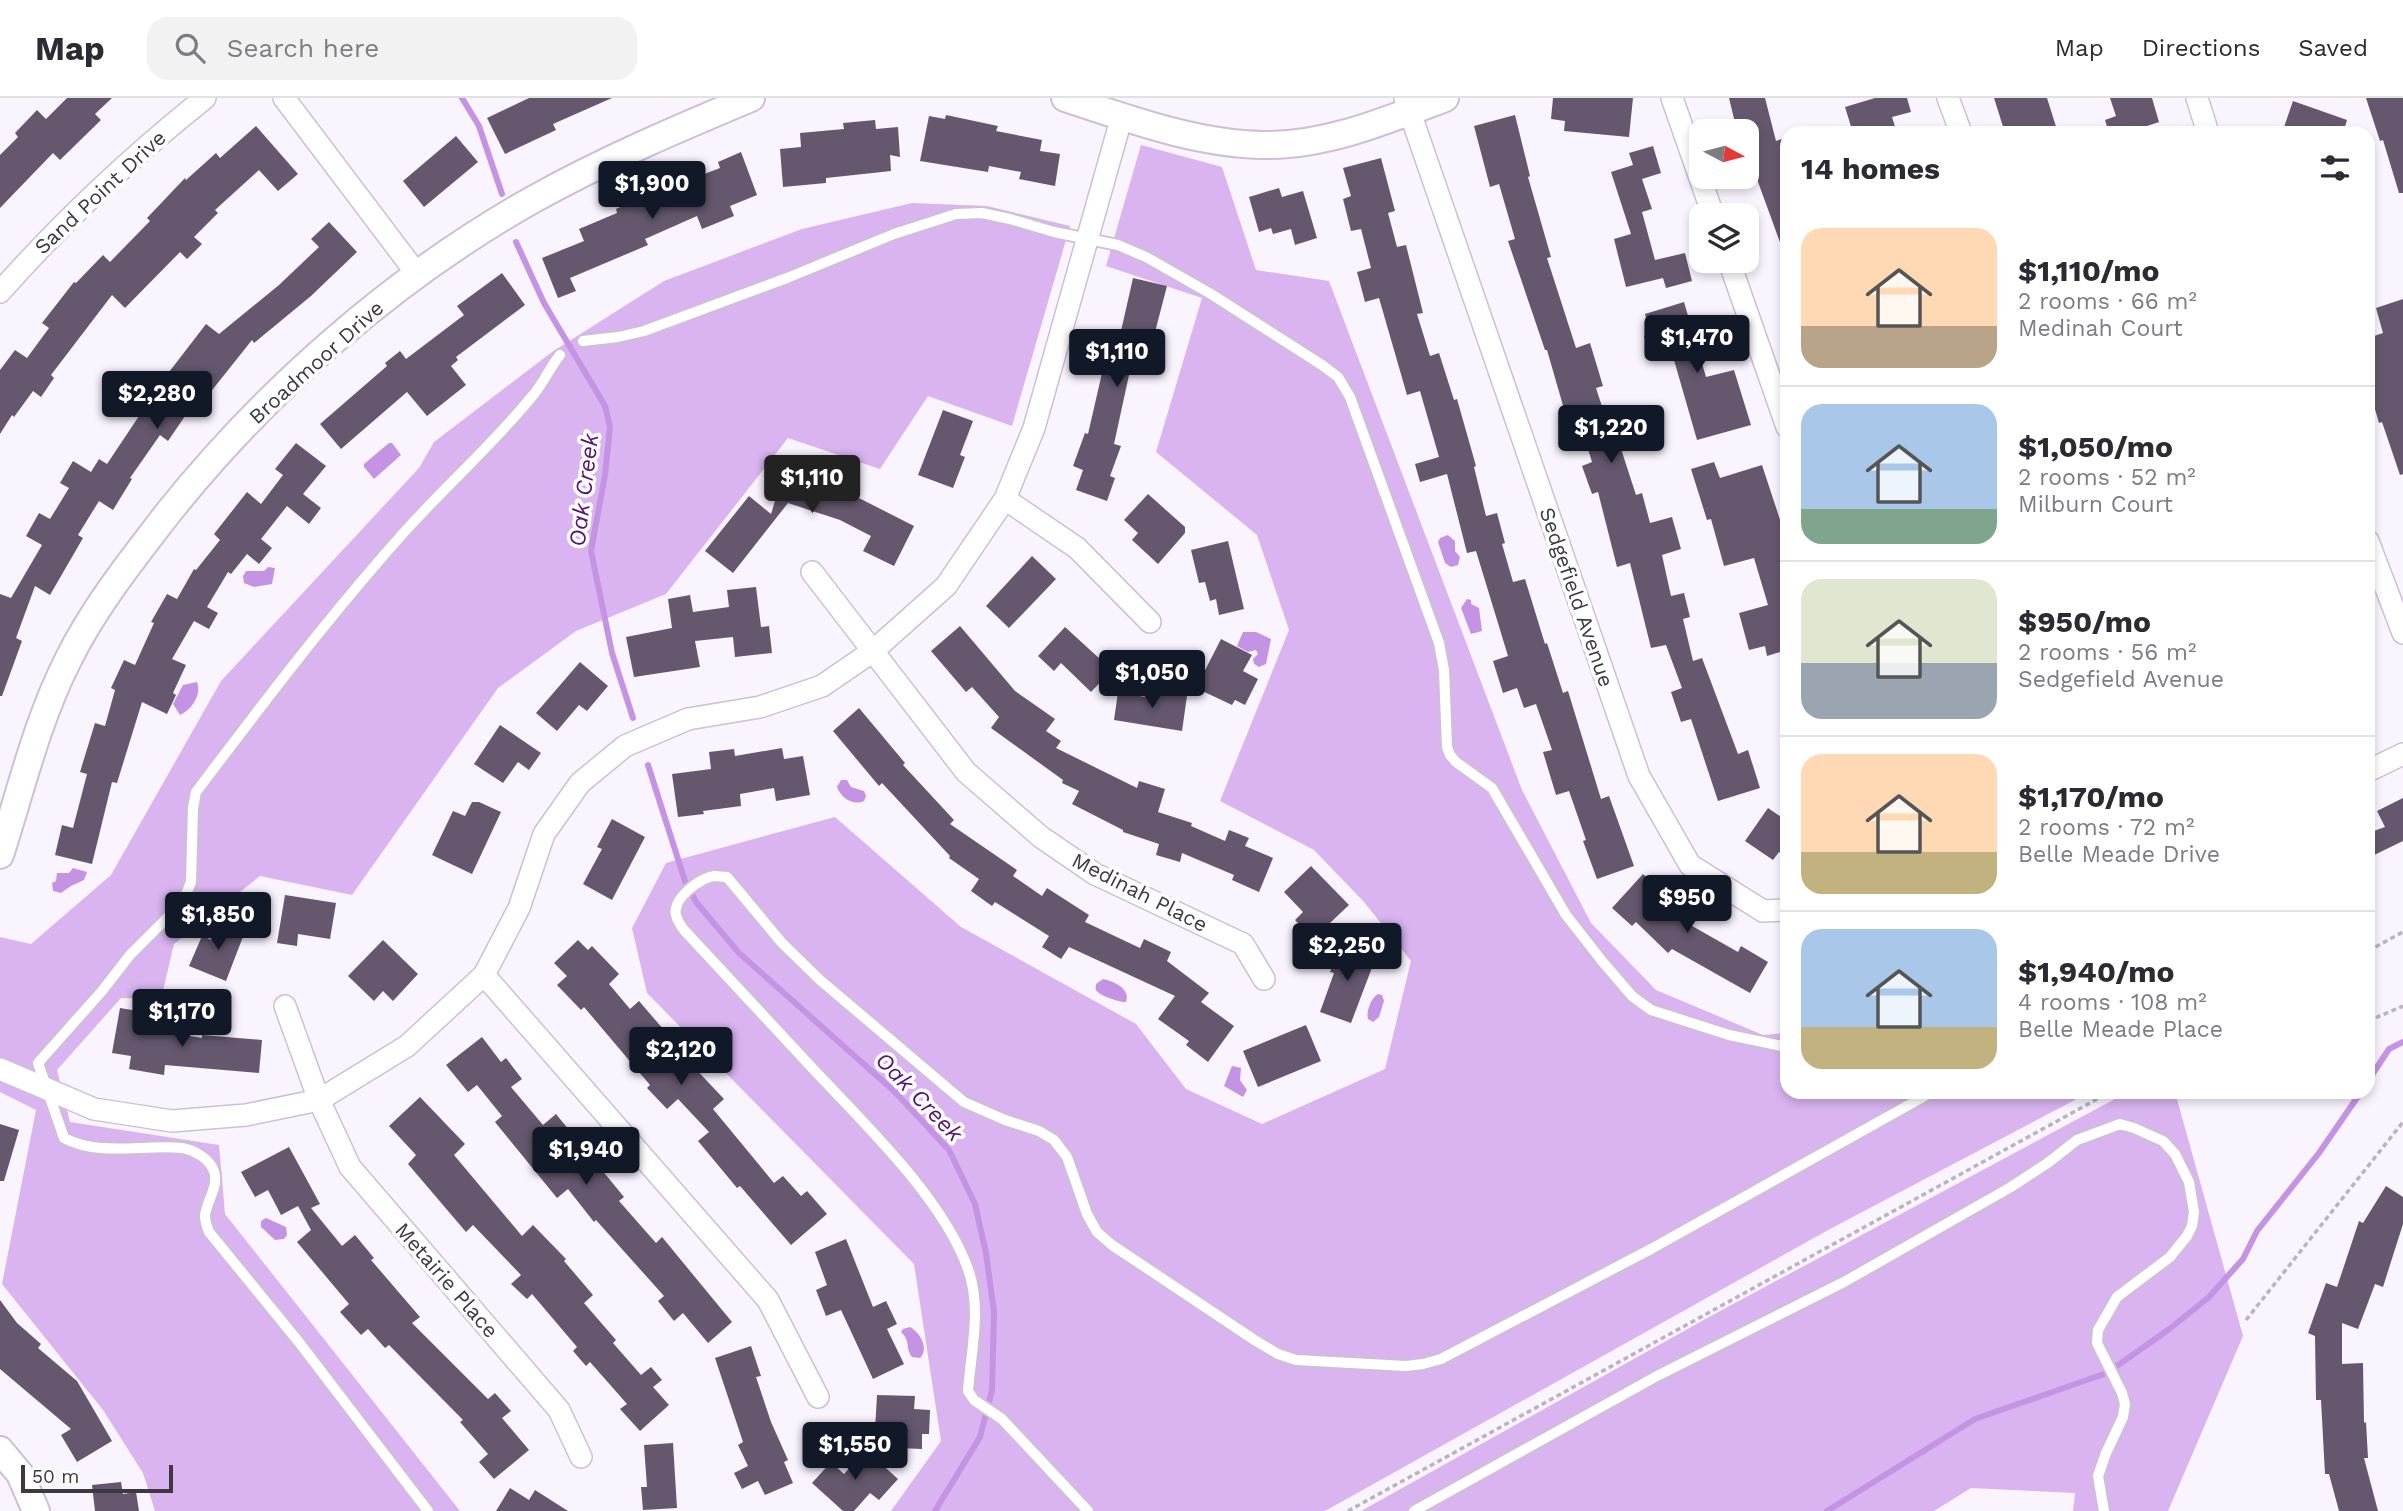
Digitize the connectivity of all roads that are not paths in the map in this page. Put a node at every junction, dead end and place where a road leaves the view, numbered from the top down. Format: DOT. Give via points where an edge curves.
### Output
graph roads {
  1 [pos="205,98"];
  2 [pos="284,98"];
  3 [pos="751,98"];
  4 [pos="1065,98"];
  5 [pos="1445,98"];
  6 [pos="1672,98"];
  7 [pos="1948,98"];
  8 [pos="2197,98"];
  9 [pos="1407,105"];
  10 [pos="1122,116"];
  11 [pos="1958,126"];
  12 [pos="2206,126"];
  13 [pos="1709,203"];
  14 [pos="1087,239"];
  15 [pos="1733,273"];
  16 [pos="417,274"];
  17 [pos="0,292"];
  18 [pos="583,341"];
  19 [pos="560,355"];
  20 [pos="1780,407"];
  21 [pos="1005,499"];
  22 [pos="2375,560"];
  23 [pos="812,572"];
  24 [pos="1150,622"];
  25 [pos="2403,634"];
  26 [pos="873,651"];
  27 [pos="2403,754"];
  28 [pos="2375,768"];
  29 [pos="0,855"];
  30 [pos="1780,910"];
  31 [pos="484,975"];
  32 [pos="1264,979"];
  33 [pos="285,1006"];
  34 [pos="1780,1045"];
  35 [pos="0,1069"];
  36 [pos="49,1092"];
  37 [pos="1919,1099"];
  38 [pos="319,1100"];
  39 [pos="818,1397"];
  40 [pos="0,1450"];
  41 [pos="581,1457"];
  42 [pos="36,1511"];
  43 [pos="428,1511"];
  44 [pos="1088,1511"];
  45 [pos="1413,1511"];
  46 [pos="2104,1511"];
  1 -- 17 [label="street, Sand Point Drive" via="149,142 62,224"];
  2 -- 16 [label="street"];
  3 -- 16 [label="street, Broadmoor Drive" via="642,143 533,200"];
  4 -- 10 [label="street"];
  5 -- 9 [label="street"];
  6 -- 13 [label="street"];
  7 -- 11 [label="street"];
  8 -- 12 [label="street"];
  9 -- 10 [label="street" via="1343,133 1264,145 1206,139"];
  9 -- 30 [label="street, Sedgefield Avenue" via="1639,776 1690,865 1763,911"];
  10 -- 14 [label="street"];
  14 -- 18 [label="lane" via="982,213 956,214 644,331"];
  14 -- 21 [label="street" via="1034,428"];
  14 -- 34 [label="lane" via="1146,257 1338,377 1350,397 1439,643 1450,755 1492,788 1566,915 1632,996 1651,1010 1684,1022"];
  15 -- 20 [label="street"];
  16 -- 29 [label="street, Broadmoor Drive" via="283,388 202,471 133,558 67,661"];
  19 -- 36 [label="lane" via="514,417 360,581 196,792 191,882 184,898 38,1063"];
  21 -- 24 [label="street" via="1077,548"];
  21 -- 26 [label="street" via="946,586"];
  22 -- 25 [label="street"];
  23 -- 26 [label="street, Medinah Place"];
  26 -- 31 [label="street" via="822,686 760,707 688,719 625,746 580,783 544,834 519,908"];
  26 -- 32 [label="street, Medinah Place" via="966,772 1041,837 1095,874 1243,944"];
  27 -- 28 [label="street"];
  31 -- 38 [label="street" via="407,1046"];
  31 -- 39 [label="street" via="768,1300"];
  33 -- 38 [label="street, Metairie Place"];
  35 -- 36 [label="street"];
  36 -- 38 [label="street" via="94,1109 172,1121 246,1115"];
  36 -- 43 [label="lane" via="64,1138 77,1145 184,1148 206,1160 215,1180 205,1214 209,1232"];
  37 -- 44 [label="lane" via="1651,1249 1441,1359 1406,1366 1296,1360 1256,1342 1112,1245 1097,1232 1087,1214 1067,1157 1054,1140 964,1102 811,971 727,877 701,880 676,906 684,930 900,1164 938,1212 969,1271 975,1309 968,1391 1002,1419"];
  38 -- 41 [label="street, Metairie Place" via="350,1167 559,1410"];
  40 -- 42 [label="street" via="20,1475"];
  45 -- 46 [label="lane" via="1657,1376 1855,1275 2011,1187 2077,1140 2120,1124 2163,1141 2175,1154 2189,1182 2194,1212 2187,1236 2169,1257 2117,1297 2098,1330 2097,1343 2125,1404 2098,1476"];
}
